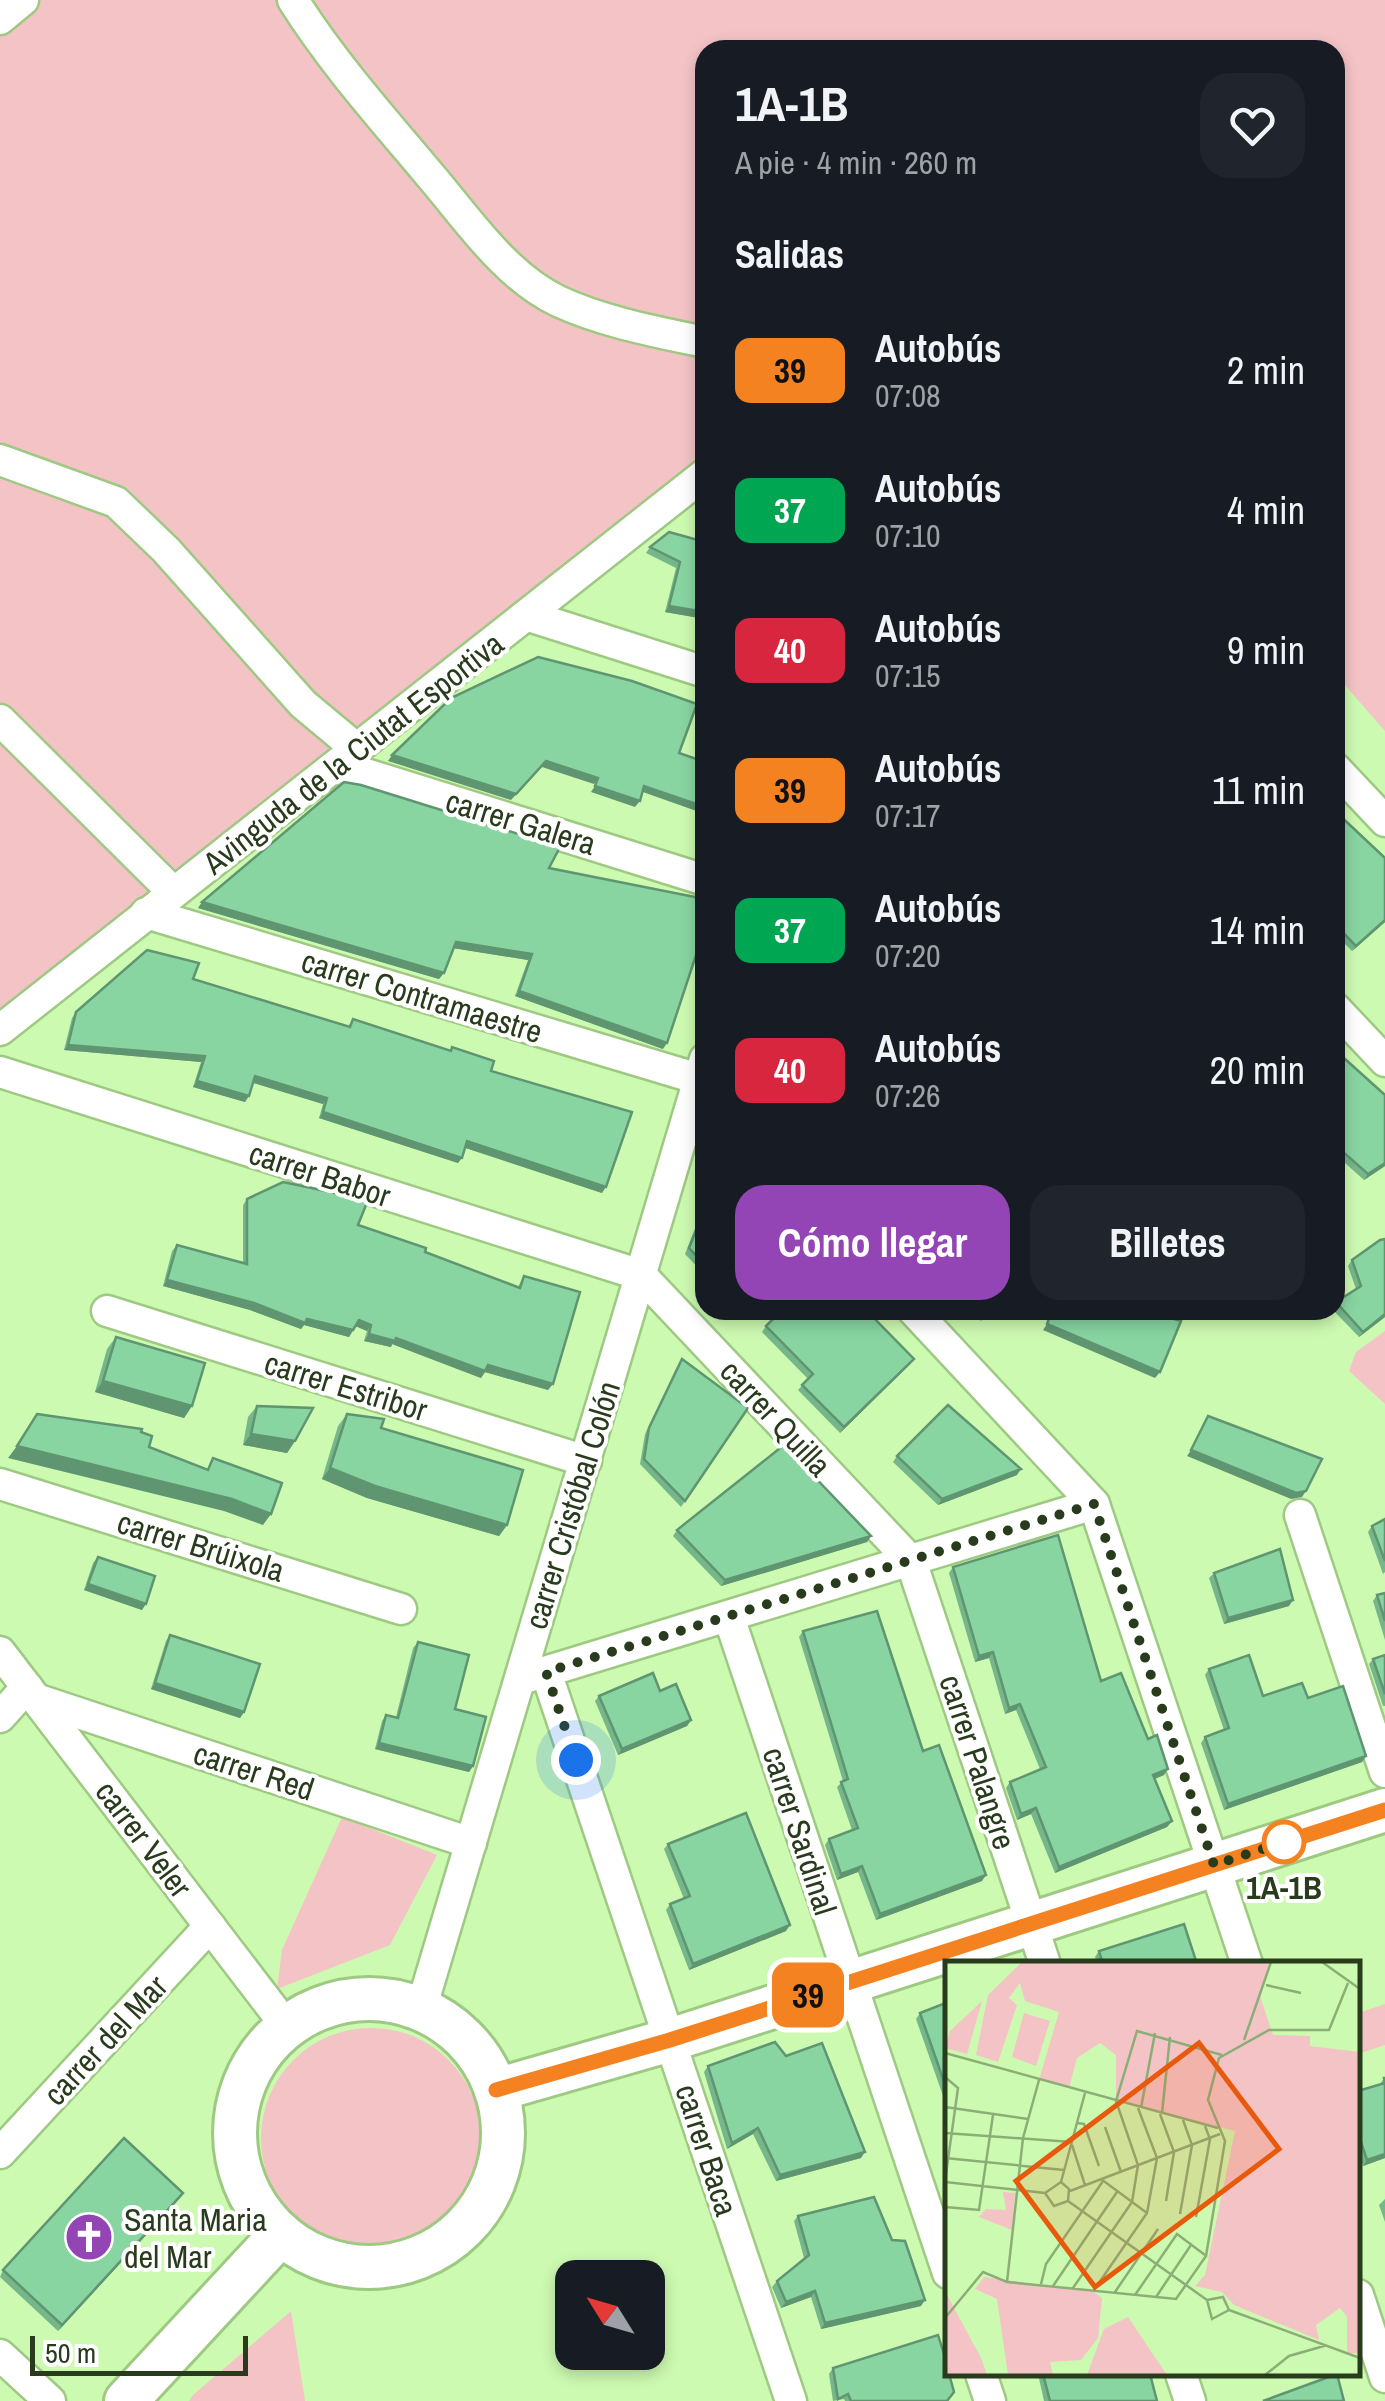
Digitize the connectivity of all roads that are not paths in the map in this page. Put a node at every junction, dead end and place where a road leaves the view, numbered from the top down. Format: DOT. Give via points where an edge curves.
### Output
graph roads {
  1 [pos="23,0"];
  2 [pos="293,0"];
  3 [pos="0,19"];
  4 [pos="695,339"];
  5 [pos="0,460"];
  6 [pos="695,482"];
  7 [pos="529,616"];
  8 [pos="695,669"];
  9 [pos="0,720"];
  10 [pos="347,757"];
  11 [pos="1345,779"];
  12 [pos="1385,821"];
  13 [pos="695,877"];
  14 [pos="173,892"];
  15 [pos="146,913"];
  16 [pos="1345,1019"];
  17 [pos="0,1030"];
  18 [pos="1385,1061"];
  19 [pos="0,1072"];
  20 [pos="695,1072"];
  21 [pos="695,1100"];
  22 [pos="641,1275"];
  23 [pos="107,1311"];
  24 [pos="923,1320"];
  25 [pos="586,1462"];
  26 [pos="0,1484"];
  27 [pos="1094,1504"];
  28 [pos="1300,1515"];
  29 [pos="912,1561"];
  30 [pos="401,1609"];
  31 [pos="729,1617"];
  32 [pos="0,1652"];
  33 [pos="533,1676"];
  34 [pos="32,1693"];
  35 [pos="0,1717"];
  36 [pos="1385,1772"];
  37 [pos="1385,1810"];
  38 [pos="471,1842"];
  39 [pos="1214,1865"];
  40 [pos="1032,1924"];
  41 [pos="210,1926"];
  42 [pos="1044,1961"];
  43 [pos="1246,1961"];
  44 [pos="850,1981"];
  45 [pos="422,2009"];
  46 [pos="287,2028"];
  47 [pos="670,2040"];
  48 [pos="496,2090"];
  49 [pos="0,2153"];
  50 [pos="281,2234"];
  51 [pos="945,2264"];
  52 [pos="1360,2301"];
  53 [pos="0,2355"];
  54 [pos="982,2376"];
  55 [pos="1182,2376"];
  56 [pos="1385,2377"];
  57 [pos="50,2401"];
  58 [pos="126,2401"];
  59 [pos="790,2401"];
  60 [pos="990,2401"];
  61 [pos="1190,2401"];
  1 -- 3 [label="street"];
  2 -- 4 [label="street" via="412,154 528,283 602,316"];
  5 -- 10 [label="street" via="116,502"];
  6 -- 7 [label="street, Avinguda de la Ciutat Esportiva"];
  7 -- 8 [label="street"];
  7 -- 10 [label="street, Avinguda de la Ciutat Esportiva"];
  9 -- 14 [label="street"];
  10 -- 13 [label="street, carrer Galera"];
  10 -- 14 [label="street, Avinguda de la Ciutat Esportiva"];
  11 -- 12 [label="street"];
  14 -- 15 [label="street, Avinguda de la Ciutat Esportiva"];
  15 -- 17 [label="street, Avinguda de la Ciutat Esportiva"];
  15 -- 20 [label="street, carrer Contramaestre"];
  16 -- 18 [label="street"];
  19 -- 22 [label="street, carrer Babor"];
  21 -- 22 [label="street, carrer Cristóbal Colón"];
  22 -- 25 [label="street, carrer Cristóbal Colón"];
  22 -- 29 [label="street, carrer Quilla"];
  23 -- 25 [label="street, carrer Estribor"];
  24 -- 27 [label="street"];
  25 -- 33 [label="street, carrer Cristóbal Colón"];
  26 -- 30 [label="street, carrer Brúixola"];
  27 -- 29 [label="street"];
  27 -- 39 [label="street"];
  28 -- 36 [label="street"];
  29 -- 31 [label="street"];
  29 -- 40 [label="street, carrer Palangre"];
  31 -- 33 [label="street"];
  31 -- 44 [label="street, carrer Sardinal"];
  32 -- 34 [label="street, carrer Veler"];
  33 -- 38 [label="street, carrer Cristóbal Colón"];
  33 -- 47 [label="street, carrer Baca"];
  34 -- 35 [label="street"];
  34 -- 38 [label="street, carrer Red"];
  34 -- 41 [label="street, carrer Veler"];
  37 -- 39 [label="street"];
  38 -- 45 [label="street, carrer Cristóbal Colón"];
  39 -- 40 [label="street"];
  39 -- 43 [label="street"];
  40 -- 42 [label="street, carrer Palangre"];
  40 -- 44 [label="street"];
  41 -- 46 [label="street, carrer Veler"];
  41 -- 49 [label="street, carrer del Mar"];
  44 -- 47 [label="street"];
  44 -- 51 [label="street, carrer Sardinal"];
  45 -- 46 [label="street" via="352,2000"];
  45 -- 48 [label="street" via="467,2042"];
  46 -- 50 [label="street" via="248,2078 236,2119 244,2182"];
  47 -- 48 [label="street"];
  47 -- 59 [label="street, carrer Baca"];
  48 -- 50 [label="street" via="503,2130 498,2171 480,2208 452,2238 416,2258 376,2267 336,2263"];
  50 -- 58 [label="street"];
  52 -- 56 [label="street"];
  53 -- 57 [label="street"];
  54 -- 60 [label="street"];
  55 -- 61 [label="street"];
}
